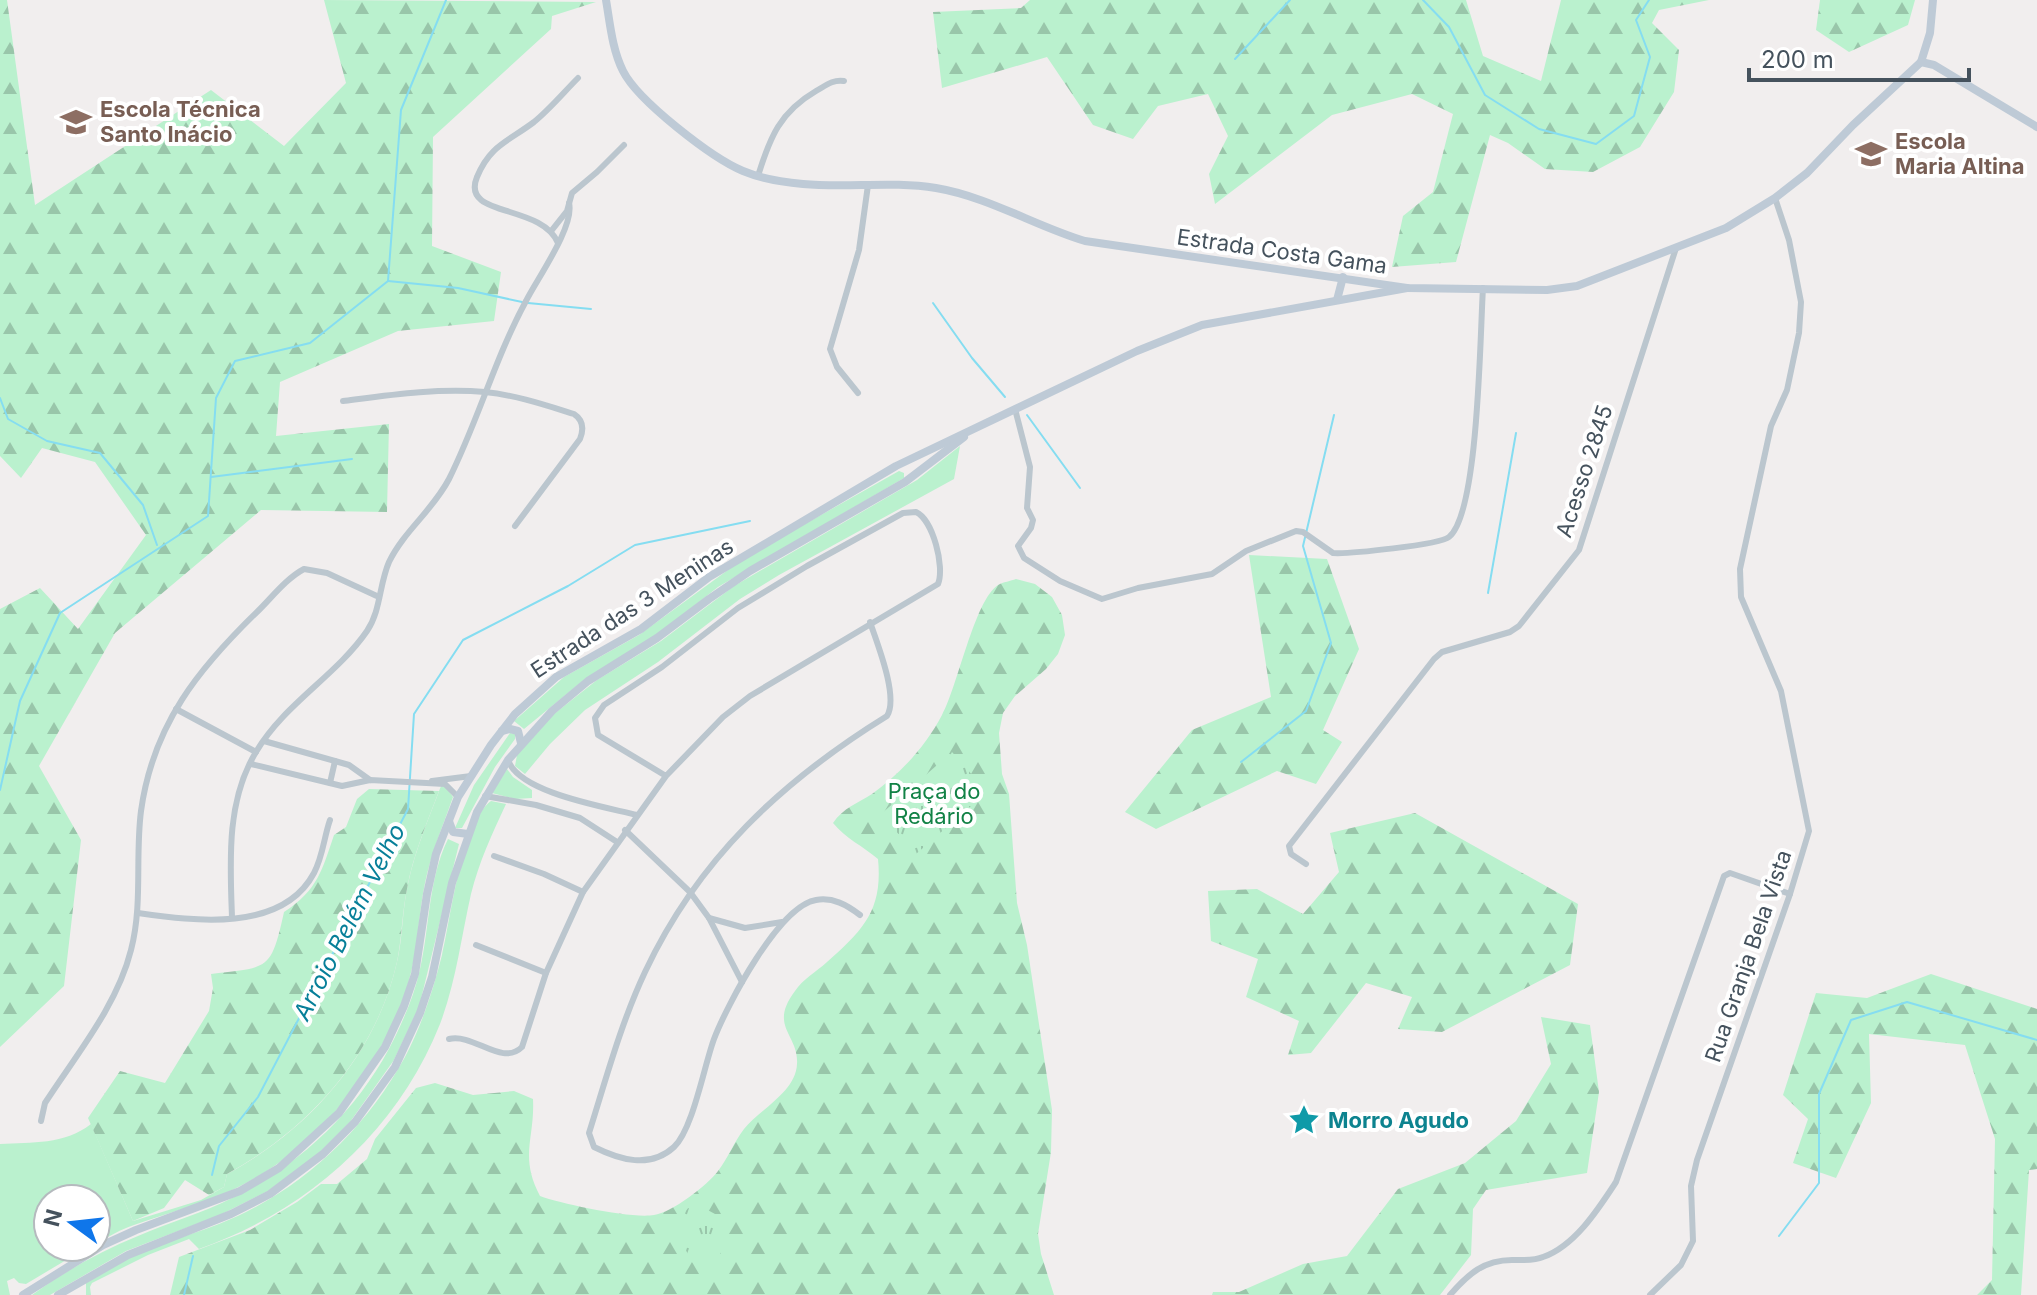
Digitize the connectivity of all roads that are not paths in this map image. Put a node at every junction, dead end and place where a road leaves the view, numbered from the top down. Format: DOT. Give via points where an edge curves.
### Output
graph roads {
  1 [pos="606,0"];
  2 [pos="1933,0"];
  3 [pos="1921,62"];
  4 [pos="578,78"];
  5 [pos="844,81"];
  6 [pos="2037,127"];
  7 [pos="624,145"];
  8 [pos="758,176"];
  9 [pos="868,185"];
  10 [pos="1775,198"];
  11 [pos="569,203"];
  12 [pos="552,230"];
  13 [pos="558,243"];
  14 [pos="1676,248"];
  15 [pos="1343,277"];
  16 [pos="1407,288"];
  17 [pos="1483,288"];
  18 [pos="1337,300"];
  19 [pos="488,393"];
  20 [pos="858,393"];
  21 [pos="343,401"];
  22 [pos="1015,408"];
  23 [pos="981,425"];
  24 [pos="515,526"];
  25 [pos="379,597"];
  26 [pos="870,622"];
  27 [pos="176,709"];
  28 [pos="502,731"];
  29 [pos="264,741"];
  30 [pos="521,743"];
  31 [pos="256,752"];
  32 [pos="508,760"];
  33 [pos="335,761"];
  34 [pos="251,764"];
  35 [pos="471,776"];
  36 [pos="666,776"];
  37 [pos="370,780"];
  38 [pos="428,782"];
  39 [pos="330,783"];
  40 [pos="542,787"];
  41 [pos="485,796"];
  42 [pos="458,797"];
  43 [pos="536,805"];
  44 [pos="637,815"];
  45 [pos="449,818"];
  46 [pos="330,820"];
  47 [pos="625,830"];
  48 [pos="468,834"];
  49 [pos="617,842"];
  50 [pos="494,856"];
  51 [pos="1306,864"];
  52 [pos="583,892"];
  53 [pos="690,892"];
  54 [pos="1790,894"];
  55 [pos="138,913"];
  56 [pos="860,915"];
  57 [pos="232,917"];
  58 [pos="709,918"];
  59 [pos="782,922"];
  60 [pos="476,945"];
  61 [pos="546,973"];
  62 [pos="742,982"];
  63 [pos="449,1039"];
  64 [pos="41,1121"];
  65 [pos="23,1295"];
  66 [pos="58,1295"];
  67 [pos="1450,1295"];
  68 [pos="1650,1295"];
  1 -- 8 [label="main road, Estrada Costa Gama" via="622,70 636,90 718,157"];
  2 -- 3 [label="main road"];
  3 -- 6 [label="main road"];
  3 -- 10 [label="main road, Estrada Costa Gama"];
  4 -- 12 [label="street" via="535,121 492,151 474,185 483,203"];
  5 -- 8 [label="street" via="832,82 786,113"];
  7 -- 11 [label="street" via="572,193"];
  8 -- 9 [label="main road, Estrada Costa Gama" via="806,184"];
  9 -- 15 [label="main road, Estrada Costa Gama" via="959,193 1085,241"];
  9 -- 20 [label="street" via="859,250 830,349"];
  10 -- 14 [label="main road, Estrada Costa Gama" via="1726,228"];
  10 -- 54 [label="street, Rua Granja Bela Vista" via="1801,302 1799,333 1787,390 1771,426 1740,569 1741,597 1781,691 1808,823"];
  11 -- 12 [label="street"];
  11 -- 13 [label="street"];
  12 -- 13 [label="street"];
  13 -- 19 [label="street" via="508,334"];
  14 -- 17 [label="main road, Estrada Costa Gama" via="1577,286"];
  14 -- 51 [label="street, Acesso 2845" via="1579,550 1519,626 1434,659 1289,846 1291,854"];
  15 -- 16 [label="main road, Estrada Costa Gama"];
  15 -- 18 [label="main road"];
  16 -- 17 [label="main road, Estrada Costa Gama"];
  16 -- 18 [label="main road, Estrada das 3 Meninas"];
  17 -- 22 [label="street" via="1471,482 1456,528 1442,541 1333,553 1296,531 1246,551 1212,574 1111,598 1093,597 1020,553 1020,541 1033,520 1027,508 1030,467"];
  18 -- 22 [label="main road, Estrada das 3 Meninas" via="1202,325"];
  19 -- 21 [label="street" via="414,392"];
  19 -- 24 [label="street" via="574,414 583,427 580,439"];
  19 -- 25 [label="street" via="438,497 396,551"];
  22 -- 23 [label="main road, Estrada das 3 Meninas"];
  23 -- 28 [label="main road, Estrada das 3 Meninas" via="896,466 709,577 641,629 556,677"];
  23 -- 30 [label="main road, Estrada das 3 Meninas" via="922,472 750,571 588,681"];
  25 -- 27 [label="street" via="310,568 297,573 212,656"];
  25 -- 29 [label="street" via="365,634"];
  26 -- 36 [label="street" via="750,696"];
  26 -- 36 [label="street" via="938,584 942,569 927,520 916,512 903,513 764,591 601,708 595,718 598,735"];
  26 -- 53 [label="street" via="892,703 887,716 778,793"];
  27 -- 31 [label="street"];
  27 -- 55 [label="street" via="153,761 142,806"];
  28 -- 30 [label="main road" via="518,731"];
  28 -- 35 [label="main road, Estrada das 3 Meninas"];
  29 -- 31 [label="street"];
  29 -- 33 [label="street"];
  30 -- 32 [label="main road, Estrada das 3 Meninas"];
  31 -- 34 [label="street"];
  32 -- 40 [label="street" via="517,775"];
  32 -- 41 [label="main road, Estrada das 3 Meninas"];
  33 -- 37 [label="street"];
  33 -- 39 [label="street"];
  34 -- 39 [label="street"];
  34 -- 57 [label="street" via="232,831"];
  35 -- 38 [label="street"];
  35 -- 42 [label="main road, Estrada das 3 Meninas"];
  36 -- 44 [label="street"];
  37 -- 38 [label="street"];
  37 -- 39 [label="street"];
  38 -- 42 [label="street" via="445,784"];
  40 -- 43 [label="street"];
  40 -- 44 [label="street"];
  41 -- 43 [label="street"];
  41 -- 48 [label="main road, Estrada das 3 Meninas"];
  42 -- 45 [label="main road, Estrada das 3 Meninas"];
  43 -- 49 [label="street" via="580,818"];
  44 -- 47 [label="street"];
  45 -- 48 [label="main road" via="453,832"];
  45 -- 65 [label="main road, Estrada das 3 Meninas" via="430,879 419,955 404,1006 385,1047 339,1113 279,1168 240,1191 114,1240"];
  46 -- 57 [label="street" via="315,872 299,892 265,913"];
  47 -- 49 [label="street"];
  47 -- 53 [label="street"];
  48 -- 66 [label="main road, Estrada das 3 Meninas" via="420,1013 395,1067 355,1122 270,1194 121,1259"];
  49 -- 52 [label="street"];
  50 -- 52 [label="street"];
  52 -- 61 [label="street"];
  53 -- 58 [label="street"];
  53 -- 62 [label="street" via="632,1002 589,1133 594,1147 639,1161 662,1156 678,1142 714,1039"];
  54 -- 67 [label="street" via="1730,873 1724,876 1616,1182 1573,1236 1550,1254 1482,1265"];
  54 -- 68 [label="street, Rua Granja Bela Vista" via="1697,1160 1691,1186 1693,1241 1681,1265"];
  55 -- 57 [label="street"];
  55 -- 64 [label="street" via="116,989 45,1103"];
  56 -- 59 [label="street" via="841,902 820,899 796,908"];
  58 -- 59 [label="street" via="745,928"];
  58 -- 62 [label="street"];
  59 -- 62 [label="street"];
  60 -- 61 [label="street"];
  61 -- 63 [label="street" via="518,1051 504,1054 463,1037"];
}
